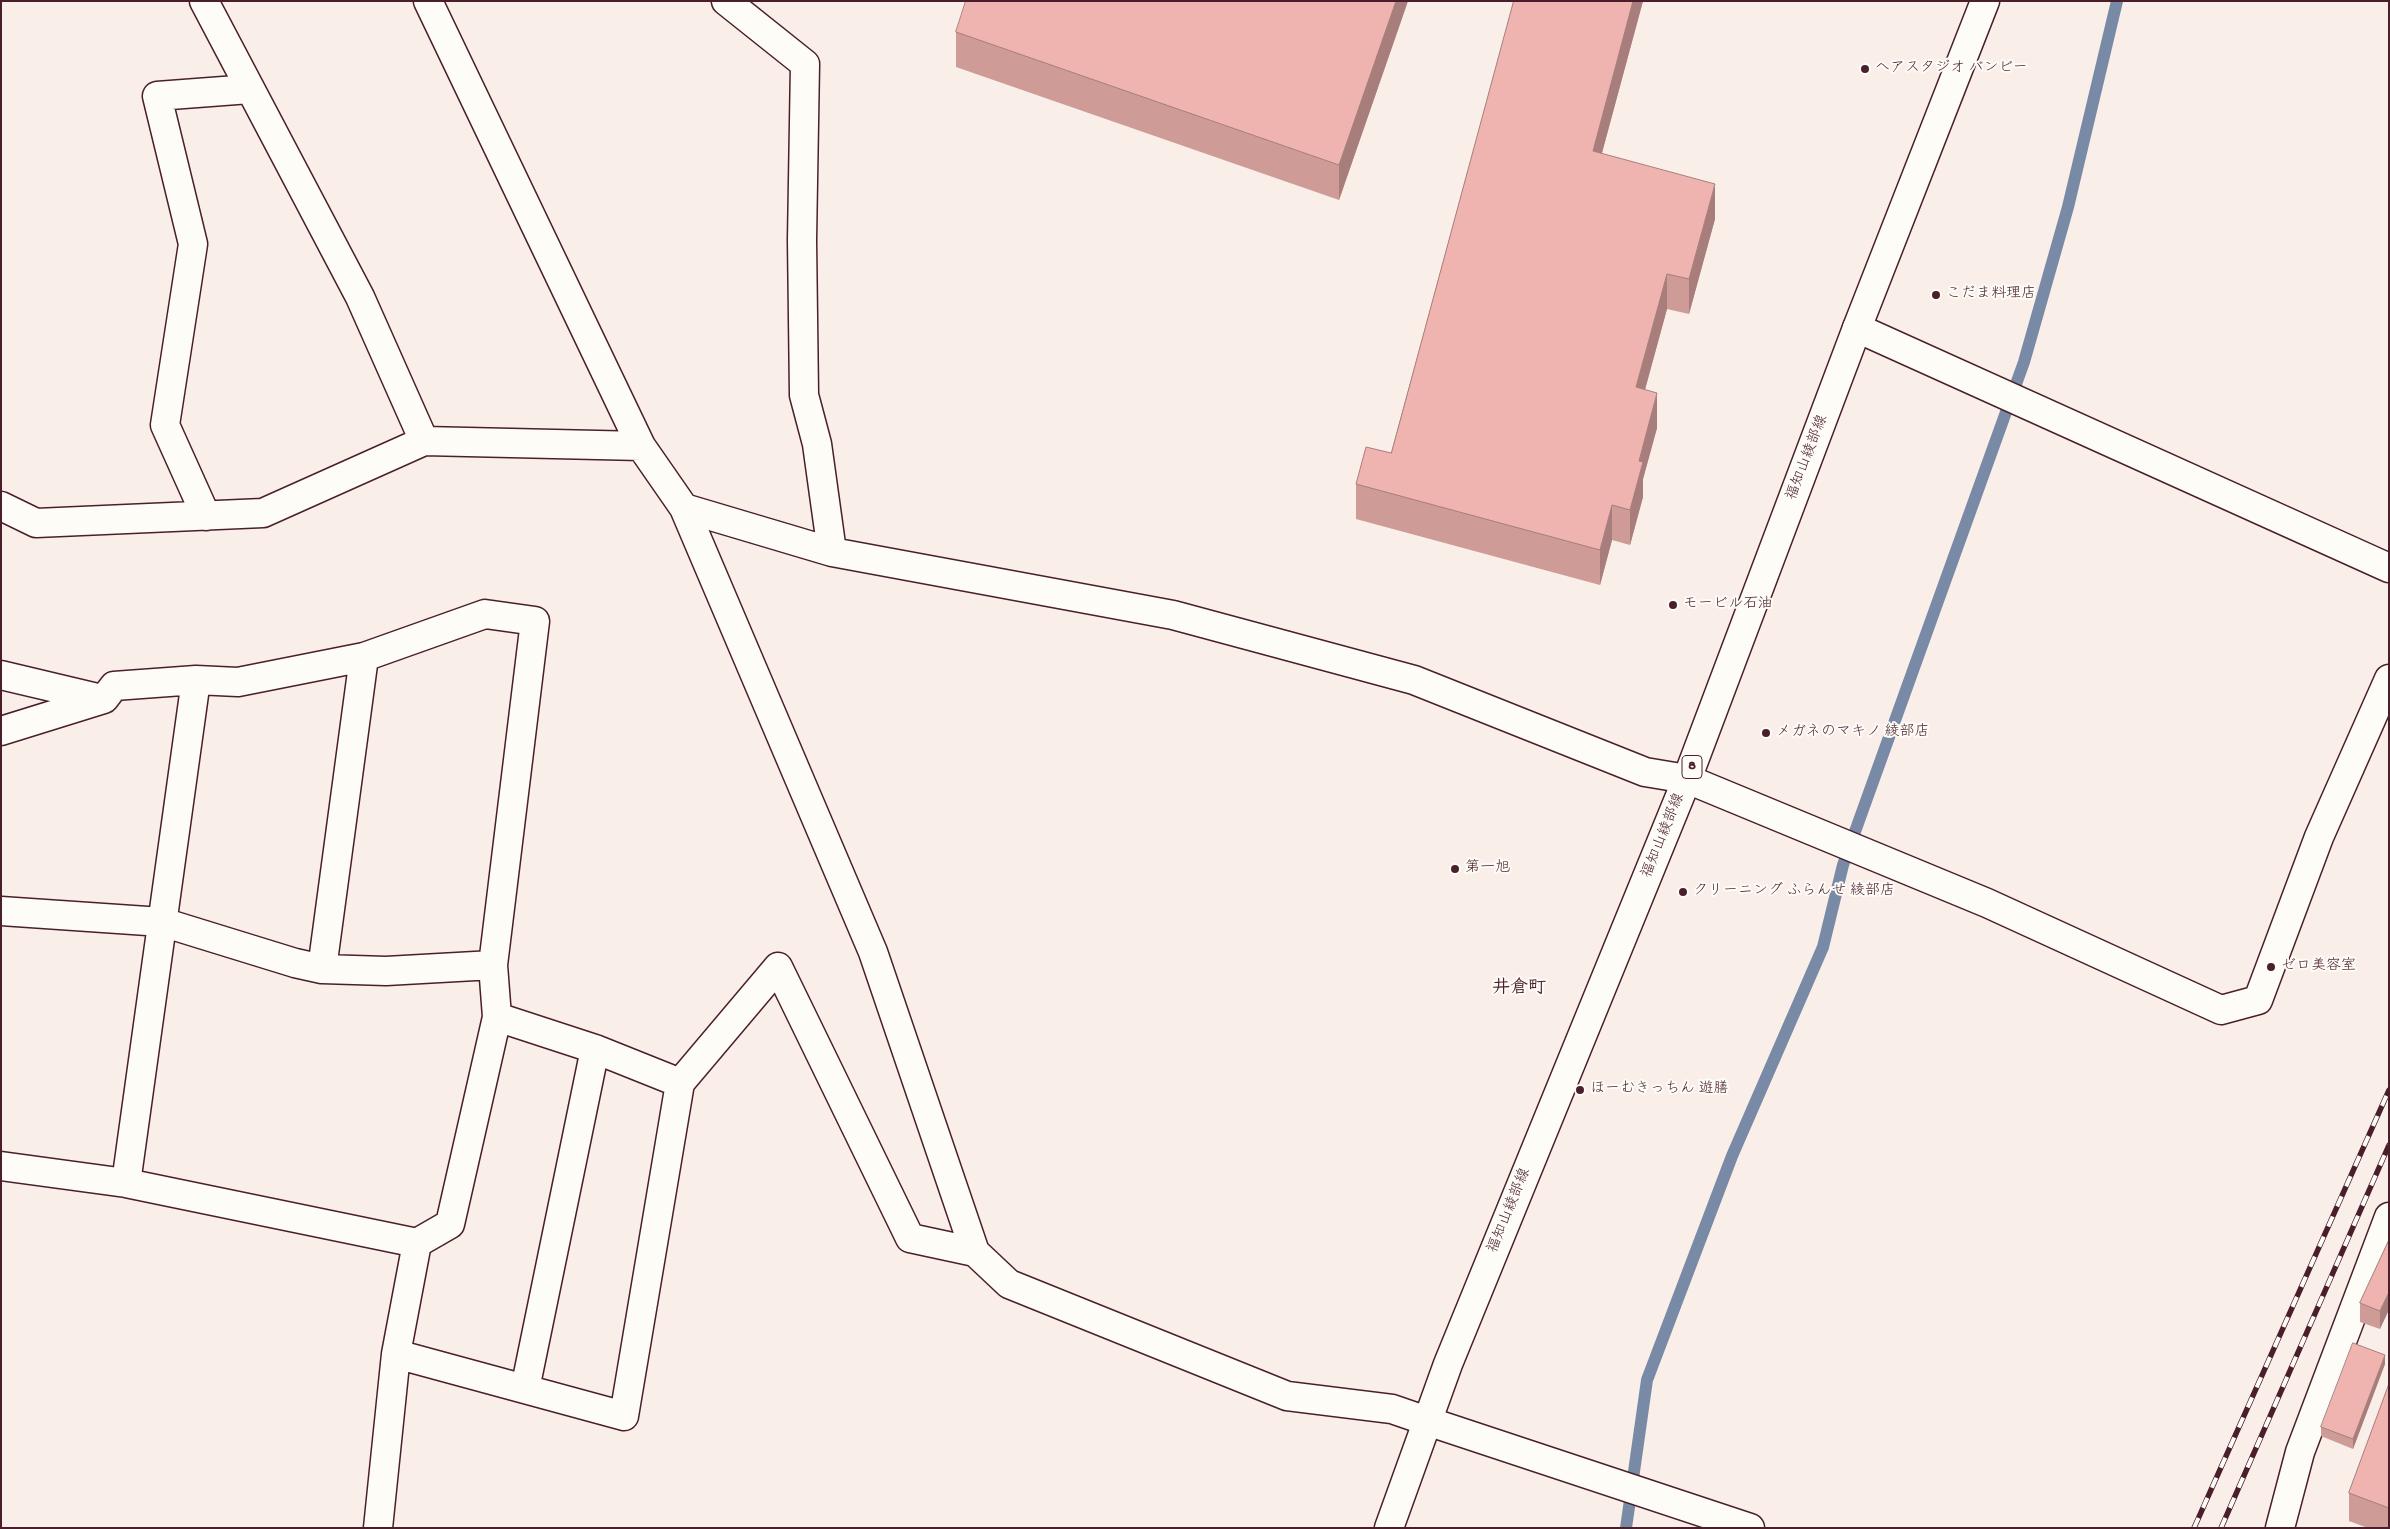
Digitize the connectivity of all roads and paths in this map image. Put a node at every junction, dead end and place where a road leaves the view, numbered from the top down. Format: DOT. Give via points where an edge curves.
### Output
graph roads {
  1 [pos="204,1"];
  2 [pos="428,1"];
  3 [pos="726,1"];
  4 [pos="1985,1"];
  5 [pos="250,89"];
  6 [pos="1857,328"];
  7 [pos="424,441"];
  8 [pos="641,446"];
  9 [pos="1,506"];
  10 [pos="684,508"];
  11 [pos="206,516"];
  12 [pos="832,552"];
  13 [pos="2389,568"];
  14 [pos="364,657"];
  15 [pos="1,675"];
  16 [pos="2389,678"];
  17 [pos="196,680"];
  18 [pos="104,699"];
  19 [pos="1,731"];
  20 [pos="1687,779"];
  21 [pos="1,911"];
  22 [pos="162,922"];
  23 [pos="493,965"];
  24 [pos="322,969"];
  25 [pos="497,1017"];
  26 [pos="595,1049"];
  27 [pos="680,1083"];
  28 [pos="1,1166"];
  29 [pos="126,1183"];
  30 [pos="2389,1217"];
  31 [pos="417,1243"];
  32 [pos="975,1252"];
  33 [pos="396,1354"];
  34 [pos="525,1390"];
  35 [pos="1427,1421"];
  36 [pos="378,1528"];
  37 [pos="1388,1528"];
  38 [pos="1750,1528"];
  39 [pos="2280,1528"];
  1 -- 5 [label="street"];
  2 -- 8 [label="street"];
  3 -- 12 [label="street" via="806,64 802,240 804,395 817,444"];
  4 -- 6 [label="street, 福知山綾部線 / 8"];
  5 -- 7 [label="street" via="360,297"];
  5 -- 11 [label="street" via="157,96 193,244 165,425"];
  6 -- 13 [label="street"];
  6 -- 20 [label="street, 福知山綾部線 / 8"];
  7 -- 8 [label="street"];
  7 -- 11 [label="street" via="263,513"];
  8 -- 10 [label="street"];
  9 -- 11 [label="street" via="36,523"];
  10 -- 12 [label="street"];
  10 -- 32 [label="street" via="872,952"];
  12 -- 20 [label="street" via="1183,618 1414,680 1645,772"];
  14 -- 17 [label="street" via="238,682"];
  14 -- 23 [label="street" via="485,614 535,621"];
  14 -- 24 [label="street"];
  15 -- 18 [label="street"];
  16 -- 20 [label="street" via="2319,837 2258,1000 2221,1010 1987,903"];
  17 -- 18 [label="street" via="114,686"];
  17 -- 22 [label="street"];
  18 -- 19 [label="street"];
  20 -- 35 [label="street, 福知山綾部線 / 8"];
  21 -- 22 [label="street"];
  22 -- 24 [label="street" via="295,964"];
  22 -- 29 [label="street"];
  23 -- 24 [label="street" via="386,971"];
  23 -- 25 [label="street"];
  25 -- 26 [label="street"];
  25 -- 31 [label="street" via="450,1224"];
  26 -- 27 [label="street"];
  26 -- 34 [label="street"];
  27 -- 32 [label="street" via="778,967 910,1238"];
  27 -- 34 [label="street" via="624,1416"];
  28 -- 29 [label="street"];
  29 -- 31 [label="street"];
  30 -- 39 [label="street" via="2300,1452"];
  31 -- 33 [label="street"];
  32 -- 35 [label="street" via="1009,1284 1287,1396 1392,1409"];
  33 -- 34 [label="street"];
  33 -- 36 [label="street"];
  35 -- 37 [label="street, 福知山綾部線 / 8"];
  35 -- 38 [label="street"];
}
